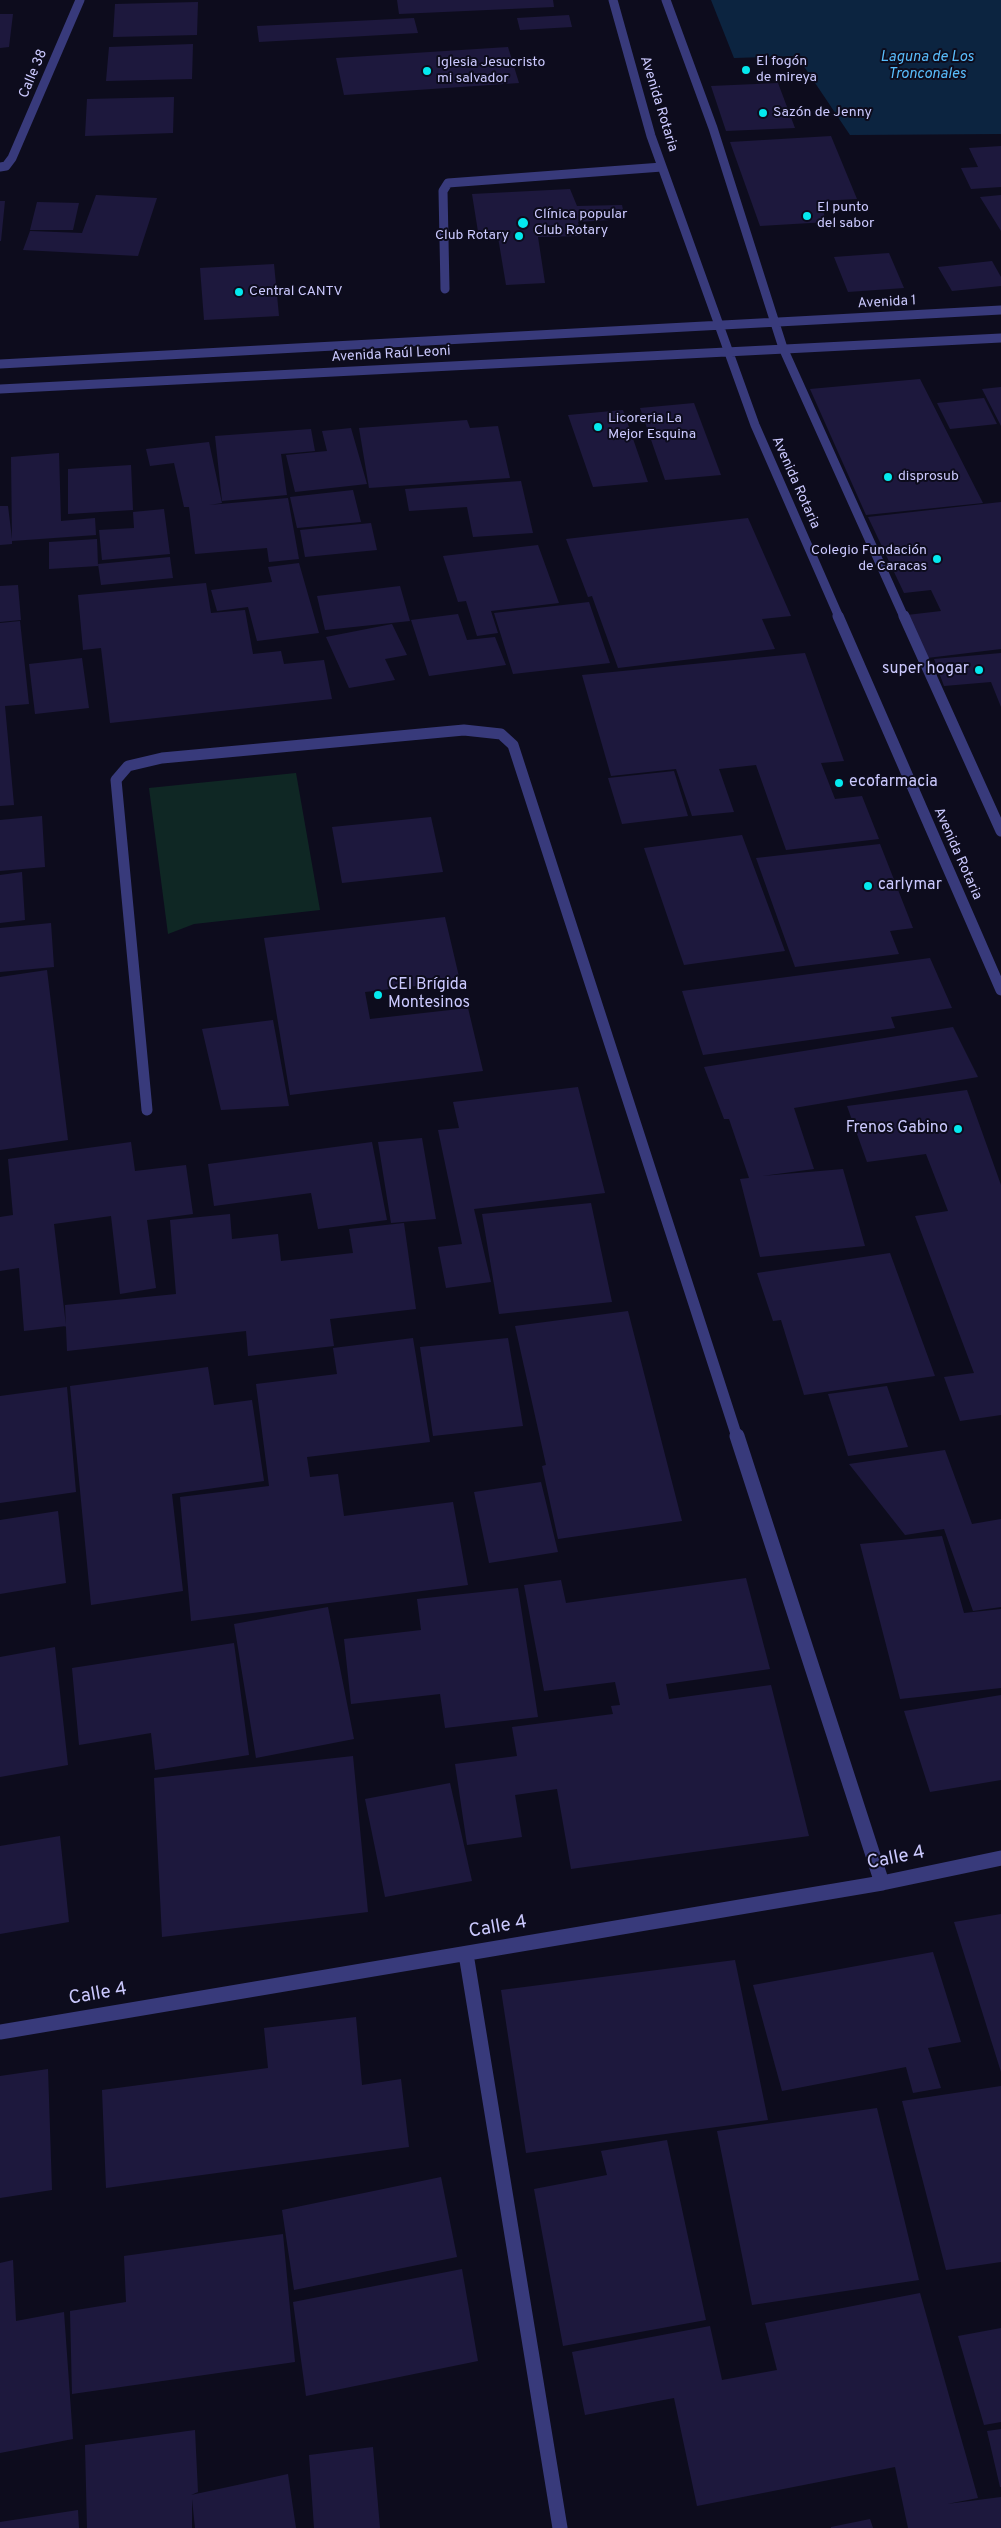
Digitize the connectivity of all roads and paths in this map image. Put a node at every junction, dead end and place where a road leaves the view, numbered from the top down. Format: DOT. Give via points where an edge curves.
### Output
graph roads {
  1 [pos="80,0"];
  2 [pos="614,0"];
  3 [pos="666,0"];
  4 [pos="0,167"];
  5 [pos="662,167"];
  6 [pos="445,289"];
  7 [pos="1001,310"];
  8 [pos="775,323"];
  9 [pos="720,326"];
  10 [pos="1001,338"];
  11 [pos="783,348"];
  12 [pos="727,351"];
  13 [pos="0,364"];
  14 [pos="0,389"];
  15 [pos="1001,831"];
  16 [pos="1001,990"];
  17 [pos="147,1110"];
  18 [pos="1001,1858"];
  19 [pos="882,1883"];
  20 [pos="466,1954"];
  21 [pos="0,2032"];
  22 [pos="560,2528"];
  1 -- 4 [label="street, Calle 38" via="12,158 6,166"];
  2 -- 5 [label="street, Avenida Rotaria"];
  3 -- 8 [label="street" via="713,128"];
  5 -- 6 [label="street" via="448,183 443,191"];
  5 -- 9 [label="street, Avenida Rotaria"];
  7 -- 8 [label="street, Avenida 1"];
  8 -- 9 [label="street, Avenida Raúl Leoni"];
  8 -- 11 [label="street"];
  9 -- 12 [label="street, Avenida Rotaria"];
  9 -- 13 [label="street, Avenida Raúl Leoni"];
  10 -- 11 [label="street"];
  11 -- 12 [label="street, Avenida Raúl Leoni"];
  11 -- 15 [label="street"];
  12 -- 14 [label="street, Avenida Raúl Leoni"];
  12 -- 16 [label="street, Avenida Rotaria" via="755,425"];
  17 -- 19 [label="street" via="116,780 128,766 162,758 464,730 500,734 513,745"];
  18 -- 19 [label="street, Calle 4"];
  19 -- 20 [label="street, Calle 4"];
  20 -- 21 [label="street, Calle 4"];
  20 -- 22 [label="street"];
}
